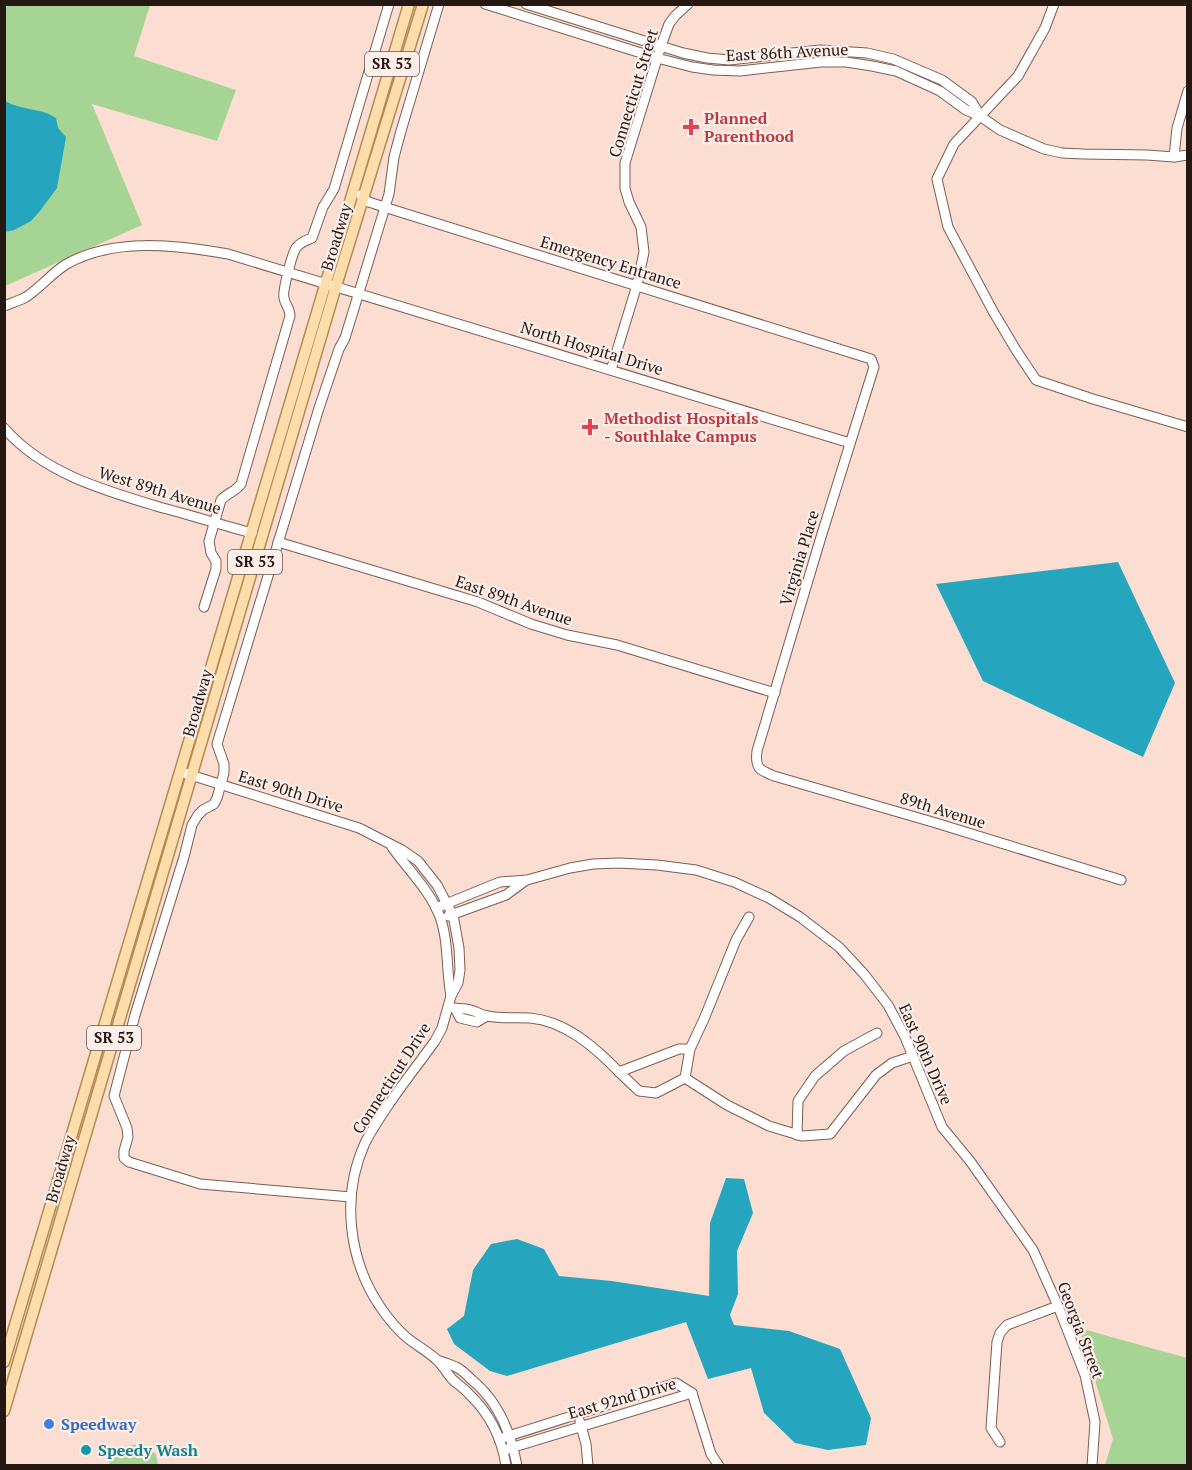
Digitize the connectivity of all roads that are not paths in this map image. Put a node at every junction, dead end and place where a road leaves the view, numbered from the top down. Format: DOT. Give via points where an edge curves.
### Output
graph roads {
  1 [pos="389,4"];
  2 [pos="409,4"];
  3 [pos="423,4"];
  4 [pos="439,4"];
  5 [pos="485,4"];
  6 [pos="526,4"];
  7 [pos="688,4"];
  8 [pos="1054,4"];
  9 [pos="661,46"];
  10 [pos="657,58"];
  11 [pos="1188,91"];
  12 [pos="980,116"];
  13 [pos="1188,155"];
  14 [pos="1174,157"];
  15 [pos="357,179"];
  16 [pos="363,200"];
  17 [pos="384,207"];
  18 [pos="289,272"];
  19 [pos="331,285"];
  20 [pos="637,285"];
  21 [pos="358,293"];
  22 [pos="4,306"];
  23 [pos="871,359"];
  24 [pos="611,370"];
  25 [pos="1188,427"];
  26 [pos="4,428"];
  27 [pos="850,442"];
  28 [pos="214,522"];
  29 [pos="252,533"];
  30 [pos="278,542"];
  31 [pos="204,607"];
  32 [pos="775,693"];
  33 [pos="758,767"];
  34 [pos="186,774"];
  35 [pos="221,785"];
  36 [pos="390,845"];
  37 [pos="527,880"];
  38 [pos="1120,880"];
  39 [pos="447,903"];
  40 [pos="436,908"];
  41 [pos="453,915"];
  42 [pos="748,917"];
  43 [pos="441,919"];
  44 [pos="451,996"];
  45 [pos="452,1009"];
  46 [pos="877,1033"];
  47 [pos="690,1049"];
  48 [pos="913,1056"];
  49 [pos="619,1072"];
  50 [pos="685,1078"];
  51 [pos="797,1135"];
  52 [pos="351,1197"];
  53 [pos="1044,1276"];
  54 [pos="1058,1306"];
  55 [pos="438,1360"];
  56 [pos="4,1362"];
  57 [pos="692,1393"];
  58 [pos="4,1411"];
  59 [pos="578,1414"];
  60 [pos="581,1426"];
  61 [pos="510,1436"];
  62 [pos="499,1439"];
  63 [pos="1000,1442"];
  64 [pos="509,1448"];
  65 [pos="711,1454"];
  66 [pos="506,1466"];
  67 [pos="517,1466"];
  68 [pos="588,1466"];
  69 [pos="709,1466"];
  70 [pos="719,1466"];
  71 [pos="1092,1466"];
  1 -- 18 [label="street" via="334,189 312,238 295,249"];
  2 -- 15 [label="main road, Broadway / SR 53"];
  3 -- 16 [label="main road, Broadway / SR 53"];
  4 -- 17 [label="street" via="401,131"];
  5 -- 10 [label="street, East 86th Avenue"];
  6 -- 9 [label="street, East 86th Avenue"];
  7 -- 9 [label="street, Connecticut Street" via="669,24"];
  8 -- 12 [label="street" via="1018,76"];
  9 -- 10 [label="street, Connecticut Street"];
  9 -- 12 [label="street, East 86th Avenue" via="729,60 820,50 893,58 942,80 972,102"];
  10 -- 12 [label="street, East 86th Avenue" via="713,70 821,62 872,66 916,79"];
  10 -- 20 [label="street, Connecticut Street" via="625,163 625,188 644,240"];
  11 -- 14 [label="street" via="1177,128"];
  12 -- 14 [label="street, East 86th Avenue" via="1000,130 1062,153"];
  12 -- 25 [label="street" via="954,144 937,179 948,227 994,313 1036,380"];
  13 -- 14 [label="street, East 86th Avenue"];
  15 -- 16 [label="street"];
  15 -- 19 [label="main road, Broadway / SR 53"];
  16 -- 17 [label="street, Emergency Entrance"];
  16 -- 19 [label="main road, Broadway / SR 53"];
  17 -- 20 [label="street, Emergency Entrance"];
  17 -- 21 [label="street"];
  18 -- 19 [label="street, North Hospital Drive"];
  18 -- 22 [label="street, North Hospital Drive" via="201,249 119,248 90,254 64,266 26,297"];
  18 -- 28 [label="street" via="283,296 290,316 241,484 221,500"];
  19 -- 21 [label="street, North Hospital Drive"];
  19 -- 29 [label="main road, Broadway / SR 53"];
  19 -- 34 [label="main road, Broadway / SR 53"];
  20 -- 23 [label="street, Emergency Entrance"];
  20 -- 24 [label="street, Connecticut Street"];
  21 -- 24 [label="street, North Hospital Drive"];
  21 -- 30 [label="street"];
  23 -- 27 [label="street, Virginia Place" via="873,367"];
  24 -- 27 [label="street, North Hospital Drive"];
  26 -- 28 [label="street, West 89th Avenue" via="33,454 87,483"];
  27 -- 32 [label="street, Virginia Place"];
  28 -- 29 [label="street, West 89th Avenue"];
  28 -- 31 [label="street" via="209,541 216,568"];
  29 -- 34 [label="main road, Broadway / SR 53"];
  30 -- 32 [label="street, East 89th Avenue" via="478,602 558,633 617,645"];
  30 -- 35 [label="street" via="217,744 224,764"];
  32 -- 33 [label="street, Virginia Place" via="757,751"];
  33 -- 38 [label="street, 89th Avenue" via="774,776"];
  34 -- 35 [label="street, East 90th Drive"];
  34 -- 56 [label="main road, Broadway / SR 53"];
  34 -- 58 [label="main road, Broadway / SR 53"];
  35 -- 36 [label="street, East 90th Drive" via="359,828"];
  35 -- 52 [label="street" via="214,804 203,810 192,825 117,1081 114,1096 128,1137 124,1158 200,1184"];
  36 -- 39 [label="street, East 90th Drive" via="418,861"];
  36 -- 40 [label="street, East 90th Drive"];
  37 -- 39 [label="street, East 90th Drive" via="500,882"];
  37 -- 41 [label="street, East 90th Drive" via="506,895"];
  37 -- 48 [label="street, East 90th Drive" via="570,868 619,863 696,870 734,882 792,912 839,947 888,1005"];
  39 -- 40 [label="street, East 90th Drive"];
  39 -- 41 [label="street, East 90th Drive"];
  40 -- 43 [label="street, East 90th Drive"];
  41 -- 43 [label="street, East 90th Drive"];
  41 -- 44 [label="street, Connecticut Drive" via="460,970"];
  42 -- 47 [label="street"];
  43 -- 44 [label="street, Connecticut Drive"];
  44 -- 45 [label="street, Connecticut Drive"];
  45 -- 49 [label="street" via="463,1008 487,1016 532,1018 558,1025 585,1040"];
  45 -- 52 [label="street, Connecticut Drive" via="435,1041 371,1131 360,1156"];
  46 -- 51 [label="street" via="844,1051 815,1076 798,1101"];
  47 -- 49 [label="street" via="679,1048"];
  47 -- 50 [label="street"];
  48 -- 51 [label="street" via="876,1075 830,1134"];
  48 -- 53 [label="street, East 90th Drive" via="942,1127 1016,1225"];
  49 -- 50 [label="street" via="639,1091 656,1093"];
  50 -- 51 [label="street" via="769,1126"];
  52 -- 55 [label="street, Connecticut Drive" via="351,1230 369,1288 405,1335"];
  53 -- 54 [label="street, Georgia Street"];
  54 -- 63 [label="street" via="1006,1325 1000,1333 991,1428"];
  54 -- 71 [label="street, Georgia Street" via="1085,1375 1095,1422"];
  55 -- 61 [label="street, Connecticut Drive" via="459,1369 478,1384 505,1422"];
  55 -- 62 [label="street, Connecticut Drive" via="482,1408"];
  57 -- 59 [label="street, East 92nd Drive" via="676,1383"];
  57 -- 60 [label="street, East 92nd Drive"];
  57 -- 65 [label="street"];
  59 -- 60 [label="street"];
  59 -- 61 [label="street, East 92nd Drive"];
  60 -- 64 [label="street, East 92nd Drive"];
  60 -- 68 [label="street"];
  61 -- 62 [label="street, East 92nd Drive"];
  61 -- 64 [label="street, Connecticut Drive"];
  62 -- 64 [label="street, Connecticut Drive"];
  64 -- 66 [label="street, Connecticut Drive"];
  64 -- 67 [label="street, Connecticut Drive"];
  65 -- 69 [label="street"];
  65 -- 70 [label="street"];
}
